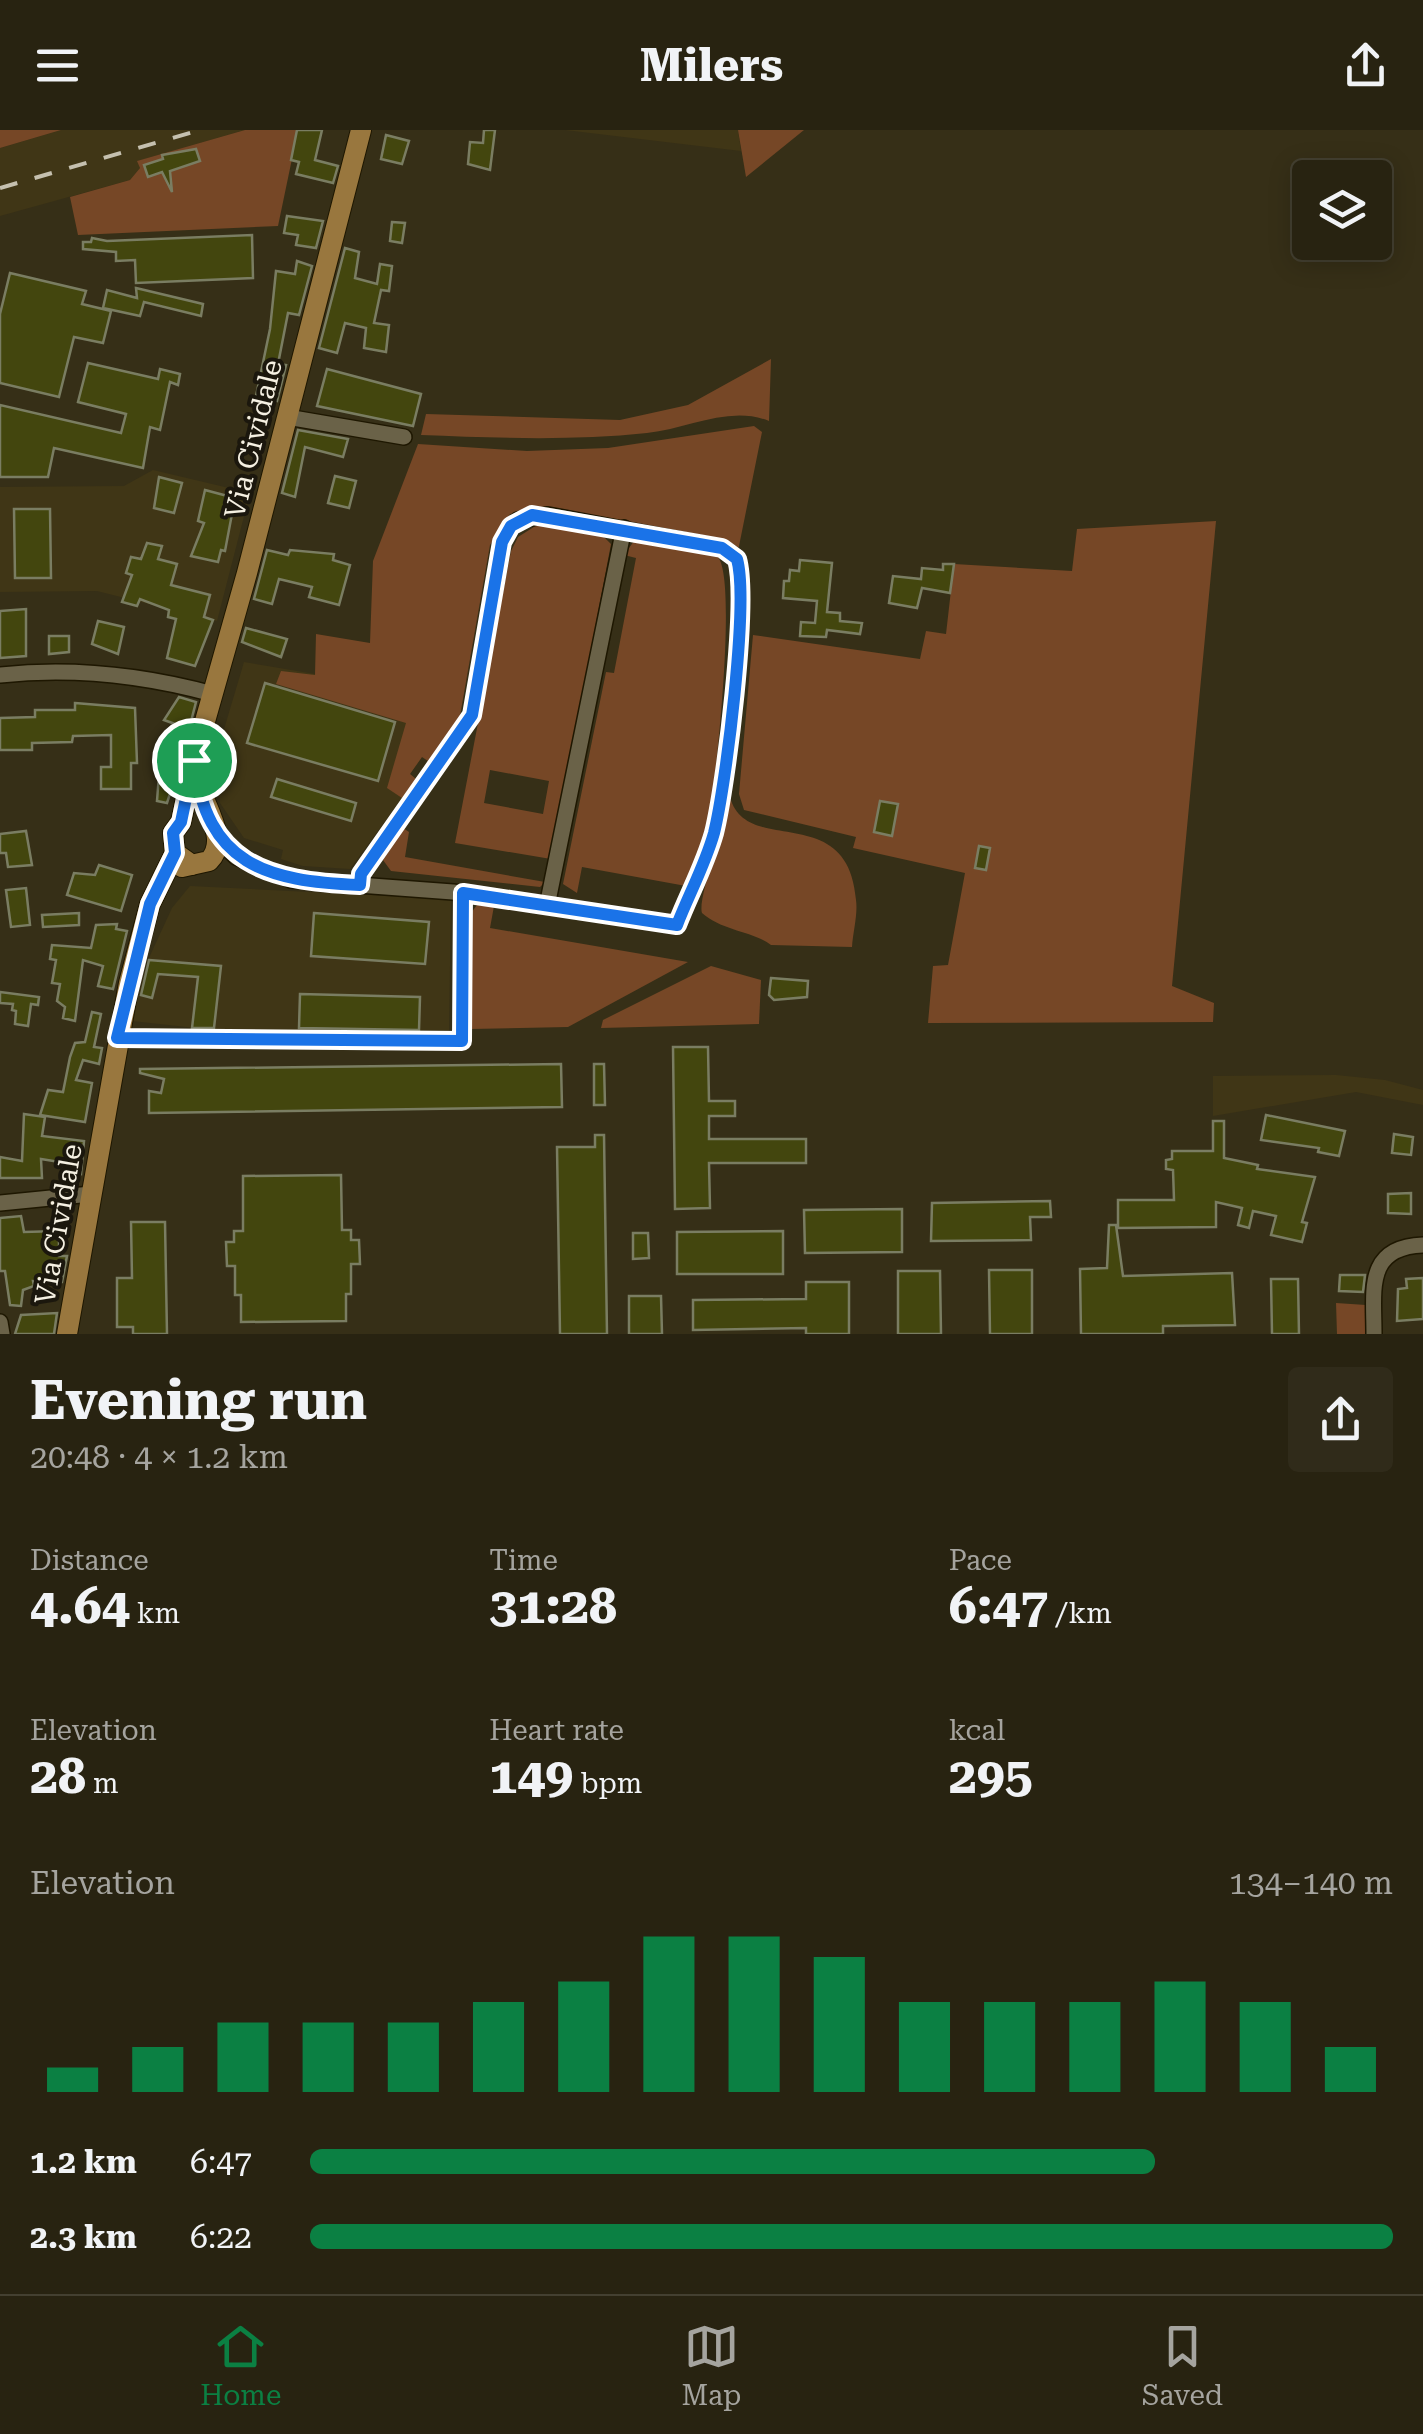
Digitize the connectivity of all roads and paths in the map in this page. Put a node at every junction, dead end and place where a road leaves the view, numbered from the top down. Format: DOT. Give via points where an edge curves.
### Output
graph roads {
  1 [pos="361,130"];
  2 [pos="287,418"];
  3 [pos="404,437"];
  4 [pos="624,528"];
  5 [pos="0,674"];
  6 [pos="213,694"];
  7 [pos="194,760"];
  8 [pos="181,822"];
  9 [pos="215,832"];
  10 [pos="236,857"];
  11 [pos="192,859"];
  12 [pos="360,885"];
  13 [pos="463,893"];
  14 [pos="547,906"];
  15 [pos="117,1038"];
  16 [pos="91,1194"];
  17 [pos="0,1202"];
  18 [pos="1423,1245"];
  19 [pos="0,1322"];
  20 [pos="2,1334"];
  21 [pos="67,1334"];
  22 [pos="1374,1334"];
  1 -- 2 [label="main road, Via Cividale"];
  2 -- 3 [label="street"];
  2 -- 6 [label="main road, Via Cividale"];
  4 -- 12 [label="street" via="540,514 523,517 506,532 472,715 361,874"];
  4 -- 14 [label="street"];
  4 -- 14 [label="street" via="722,548 740,569 719,810 677,925"];
  5 -- 6 [label="street" via="138,677"];
  6 -- 7 [label="main road, Via Cividale"];
  7 -- 8 [label="main road, Via Cividale"];
  7 -- 9 [label="main road, Via Cividale"];
  8 -- 9 [label="main road" via="199,818"];
  8 -- 11 [label="main road, Via Cividale" via="173,833"];
  9 -- 10 [label="street"];
  9 -- 11 [label="main road, Via Cividale"];
  10 -- 11 [label="street"];
  10 -- 12 [label="street" via="290,880"];
  11 -- 15 [label="main road, Via Cividale" via="156,890"];
  12 -- 13 [label="street"];
  13 -- 14 [label="street"];
  13 -- 15 [label="street" via="462,1041"];
  15 -- 16 [label="main road, Via Cividale"];
  16 -- 17 [label="street"];
  16 -- 21 [label="main road, Via Cividale"];
  18 -- 22 [label="street" via="1396,1249 1382,1262 1374,1284"];
  19 -- 20 [label="street"];
}
